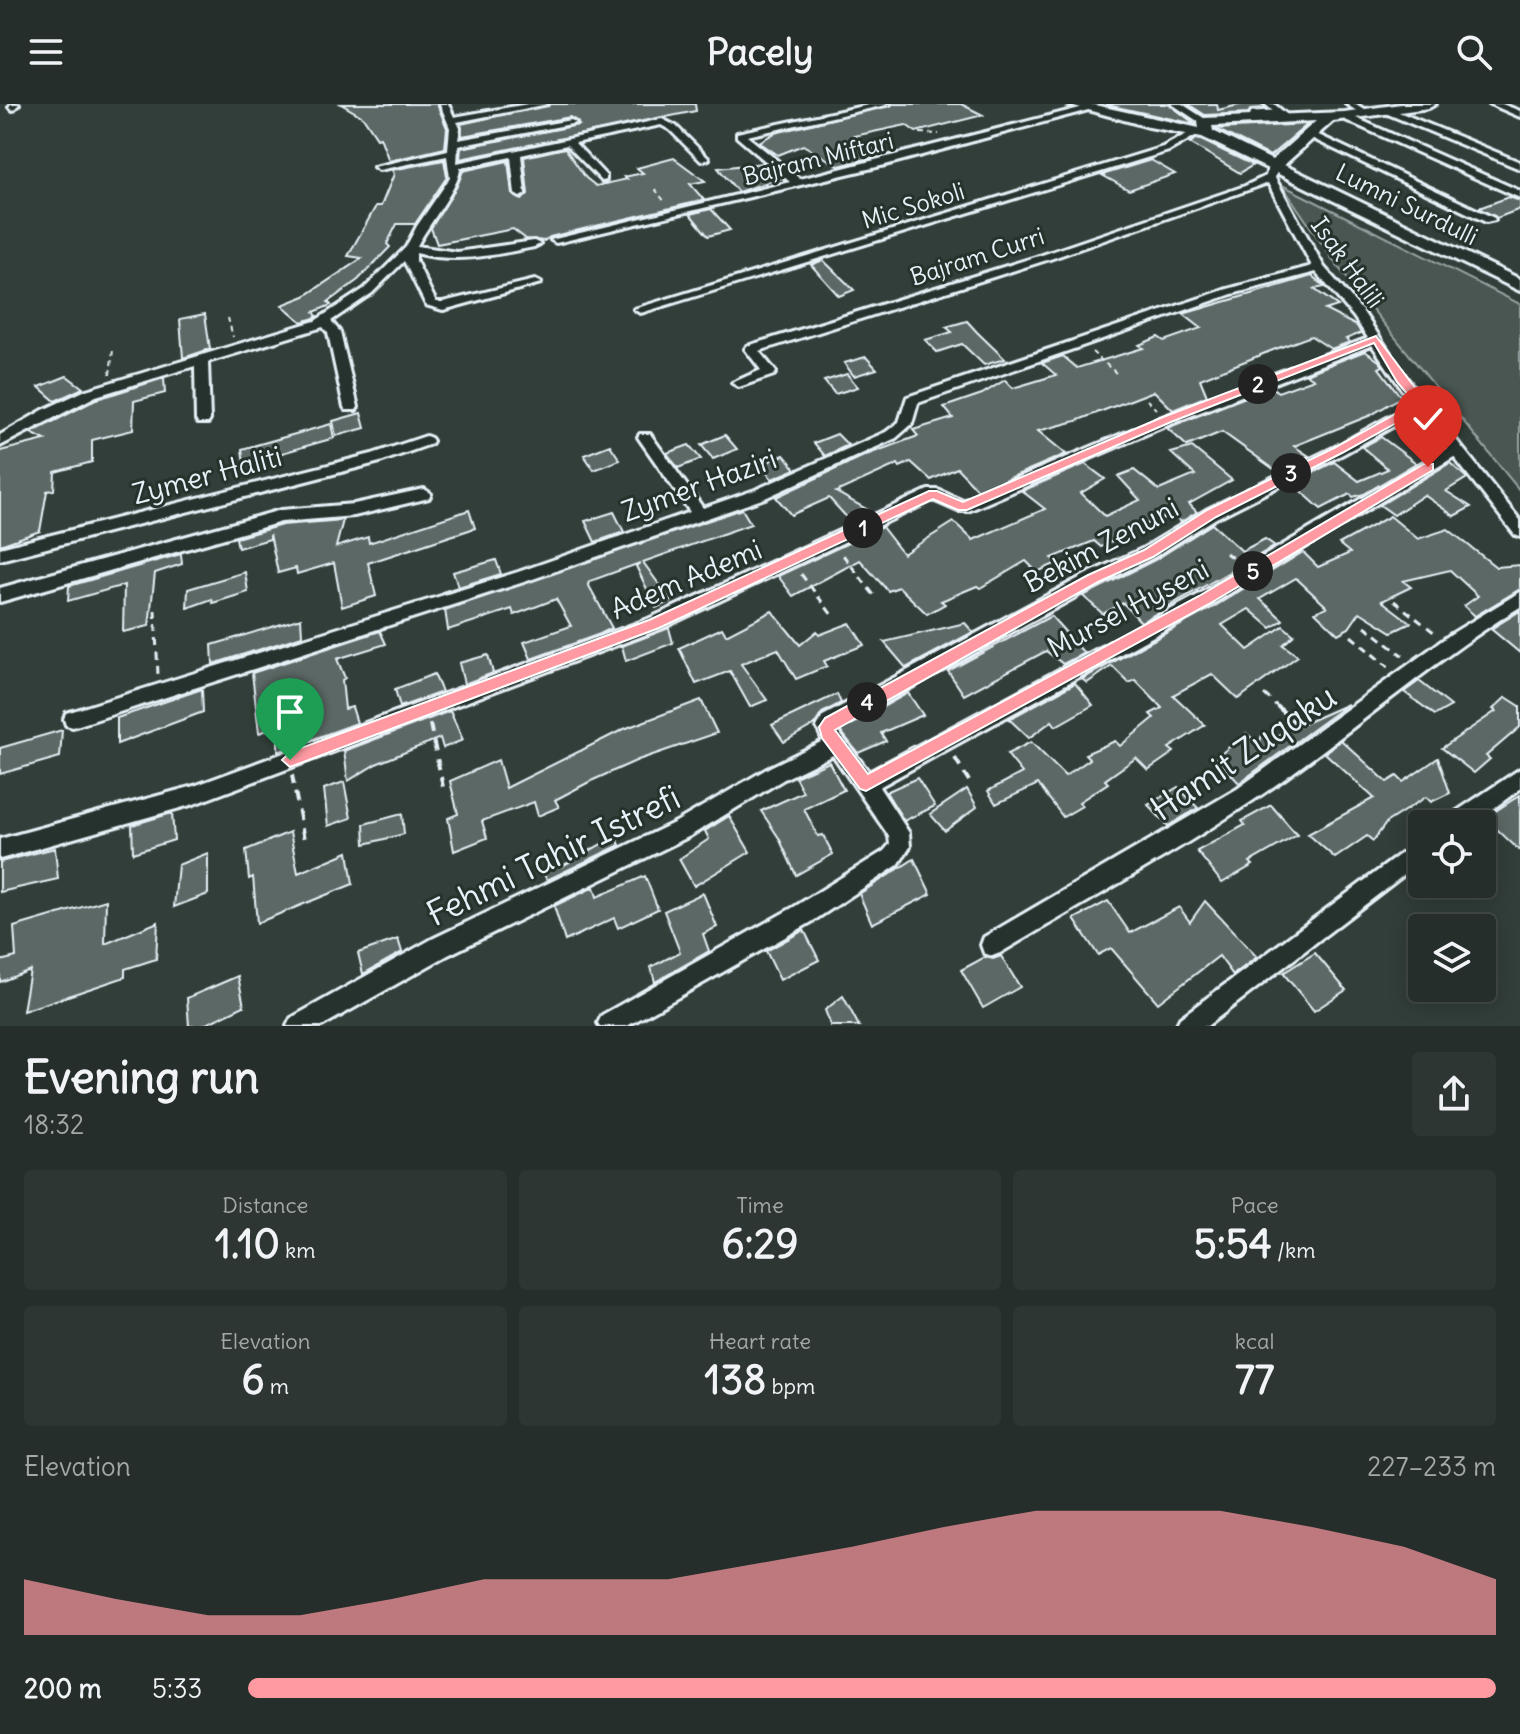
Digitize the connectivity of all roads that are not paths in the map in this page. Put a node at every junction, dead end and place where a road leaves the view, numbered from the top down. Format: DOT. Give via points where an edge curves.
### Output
graph roads {
  1 [pos="444,104"];
  2 [pos="544,104"];
  3 [pos="886,104"];
  4 [pos="1176,104"];
  5 [pos="1269,104"];
  6 [pos="1429,104"];
  7 [pos="1494,104"];
  8 [pos="1081,106"];
  9 [pos="1386,110"];
  10 [pos="1341,112"];
  11 [pos="1520,114"];
  12 [pos="1288,118"];
  13 [pos="451,120"];
  14 [pos="571,123"];
  15 [pos="1202,129"];
  16 [pos="1310,130"];
  17 [pos="570,143"];
  18 [pos="452,148"];
  19 [pos="516,154"];
  20 [pos="704,159"];
  21 [pos="455,166"];
  22 [pos="1520,166"];
  23 [pos="379,167"];
  24 [pos="1272,172"];
  25 [pos="602,178"];
  26 [pos="798,183"];
  27 [pos="520,194"];
  28 [pos="1520,195"];
  29 [pos="1490,220"];
  30 [pos="556,240"];
  31 [pos="534,244"];
  32 [pos="411,248"];
  33 [pos="1319,268"];
  34 [pos="535,283"];
  35 [pos="1520,286"];
  36 [pos="640,309"];
  37 [pos="324,321"];
  38 [pos="1376,339"];
  39 [pos="201,359"];
  40 [pos="739,383"];
  41 [pos="1422,404"];
  42 [pos="351,407"];
  43 [pos="203,420"];
  44 [pos="645,437"];
  45 [pos="0,441"];
  46 [pos="426,441"];
  47 [pos="1455,450"];
  48 [pos="424,494"];
  49 [pos="699,514"];
  50 [pos="1520,531"];
  51 [pos="0,554"];
  52 [pos="0,595"];
  53 [pos="1520,599"];
  54 [pos="73,719"];
  55 [pos="837,744"];
  56 [pos="1520,778"];
  57 [pos="866,784"];
  58 [pos="1475,810"];
  59 [pos="0,849"];
  60 [pos="1408,859"];
  61 [pos="992,945"];
  62 [pos="610,1023"];
  63 [pos="299,1026"];
  64 [pos="1188,1026"];
  1 -- 13 [label="street"];
  2 -- 13 [label="street"];
  3 -- 26 [label="street" via="740,135"];
  4 -- 15 [label="street"];
  5 -- 12 [label="street"];
  6 -- 9 [label="street"];
  7 -- 11 [label="street"];
  8 -- 15 [label="street"];
  8 -- 26 [label="street, Bajram Miftari"];
  9 -- 10 [label="street"];
  9 -- 22 [label="street"];
  10 -- 12 [label="street"];
  10 -- 16 [label="street"];
  10 -- 28 [label="street"];
  12 -- 15 [label="street"];
  12 -- 16 [label="street"];
  13 -- 18 [label="street"];
  14 -- 18 [label="street"];
  15 -- 24 [label="street, Lumni Surdulli"];
  15 -- 36 [label="street, Mic Sokoli" via="1166,149"];
  16 -- 24 [label="street"];
  16 -- 29 [label="street"];
  17 -- 19 [label="street"];
  17 -- 20 [label="street" via="662,122"];
  17 -- 25 [label="street"];
  18 -- 21 [label="street"];
  18 -- 23 [label="street"];
  19 -- 21 [label="street"];
  19 -- 27 [label="street"];
  21 -- 32 [label="street" via="455,178"];
  24 -- 33 [label="street, Isak Halili"];
  24 -- 35 [label="street, Lumni Surdulli"];
  24 -- 40 [label="street, Bajram Curri" via="1235,193 1057,254 751,349 769,372"];
  26 -- 30 [label="street, Bajram Miftari"];
  31 -- 32 [label="street" via="465,256 433,256"];
  32 -- 34 [label="street" via="410,261 432,305"];
  32 -- 37 [label="street" via="368,291"];
  33 -- 38 [label="street, Isak Halili"];
  33 -- 49 [label="street, Zymer Haziri" via="1228,292 912,400 905,424 878,442 760,494"];
  37 -- 39 [label="street"];
  37 -- 42 [label="street" via="334,332"];
  38 -- 41 [label="street, Isak Halili"];
  38 -- 59 [label="street, Adem Ademi" via="963,507 933,494 654,624 290,760 194,795"];
  39 -- 43 [label="street"];
  39 -- 45 [label="street" via="108,387"];
  41 -- 47 [label="street, Isak Halili"];
  41 -- 55 [label="street, Bekim Zenuni" via="830,722 826,727"];
  44 -- 49 [label="street"];
  46 -- 51 [label="street, Zymer Haliti"];
  47 -- 50 [label="street, Isak Halili"];
  47 -- 57 [label="street, Mursel Hyseni" via="1204,600"];
  48 -- 52 [label="street" via="354,510 281,516"];
  49 -- 54 [label="street, Zymer Haziri" via="521,577"];
  53 -- 61 [label="street, Hamit Zuqaku" via="1475,624 1229,806"];
  55 -- 57 [label="street"];
  55 -- 63 [label="street, Fehmi Tahir Istrefi" via="683,829 440,947"];
  56 -- 58 [label="street"];
  57 -- 62 [label="street" via="899,833 900,847 891,858 802,915"];
  60 -- 64 [label="street"];
}
